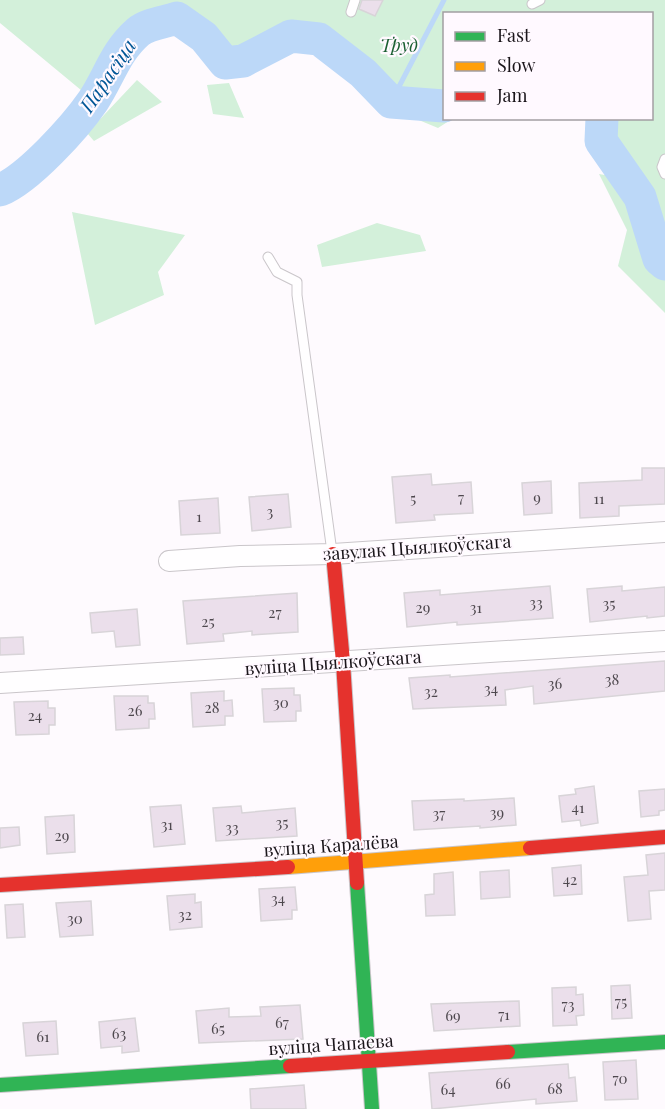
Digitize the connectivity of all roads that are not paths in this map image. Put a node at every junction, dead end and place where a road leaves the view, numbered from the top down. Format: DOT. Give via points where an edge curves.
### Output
graph roads {
  1 [pos="355,0"];
  2 [pos="351,12"];
  3 [pos="665,159"];
  4 [pos="665,174"];
  5 [pos="268,257"];
  6 [pos="665,532"];
  7 [pos="333,555"];
  8 [pos="169,561"];
  9 [pos="665,641"];
  10 [pos="343,662"];
  11 [pos="0,683"];
  12 [pos="665,837"];
  13 [pos="356,863"];
  14 [pos="0,885"];
  15 [pos="665,1042"];
  16 [pos="369,1061"];
  17 [pos="0,1085"];
  18 [pos="372,1109"];
  1 -- 2 [label="lane"];
  3 -- 4 [label="lane"];
  5 -- 7 [label="lane" via="277,272 297,282"];
  6 -- 7 [label="street, завулак Цыялкоўскага"];
  7 -- 8 [label="street, завулак Цыялкоўскага"];
  7 -- 10 [label="street"];
  9 -- 10 [label="street, вуліца Цыялкоўскага"];
  10 -- 11 [label="street, вуліца Цыялкоўскага"];
  10 -- 13 [label="street"];
  12 -- 13 [label="street, вуліца Каралёва"];
  13 -- 14 [label="street, вуліца Каралёва"];
  13 -- 16 [label="street"];
  15 -- 16 [label="street, вуліца Чапаева"];
  16 -- 17 [label="street, вуліца Чапаева"];
  16 -- 18 [label="street"];
}
